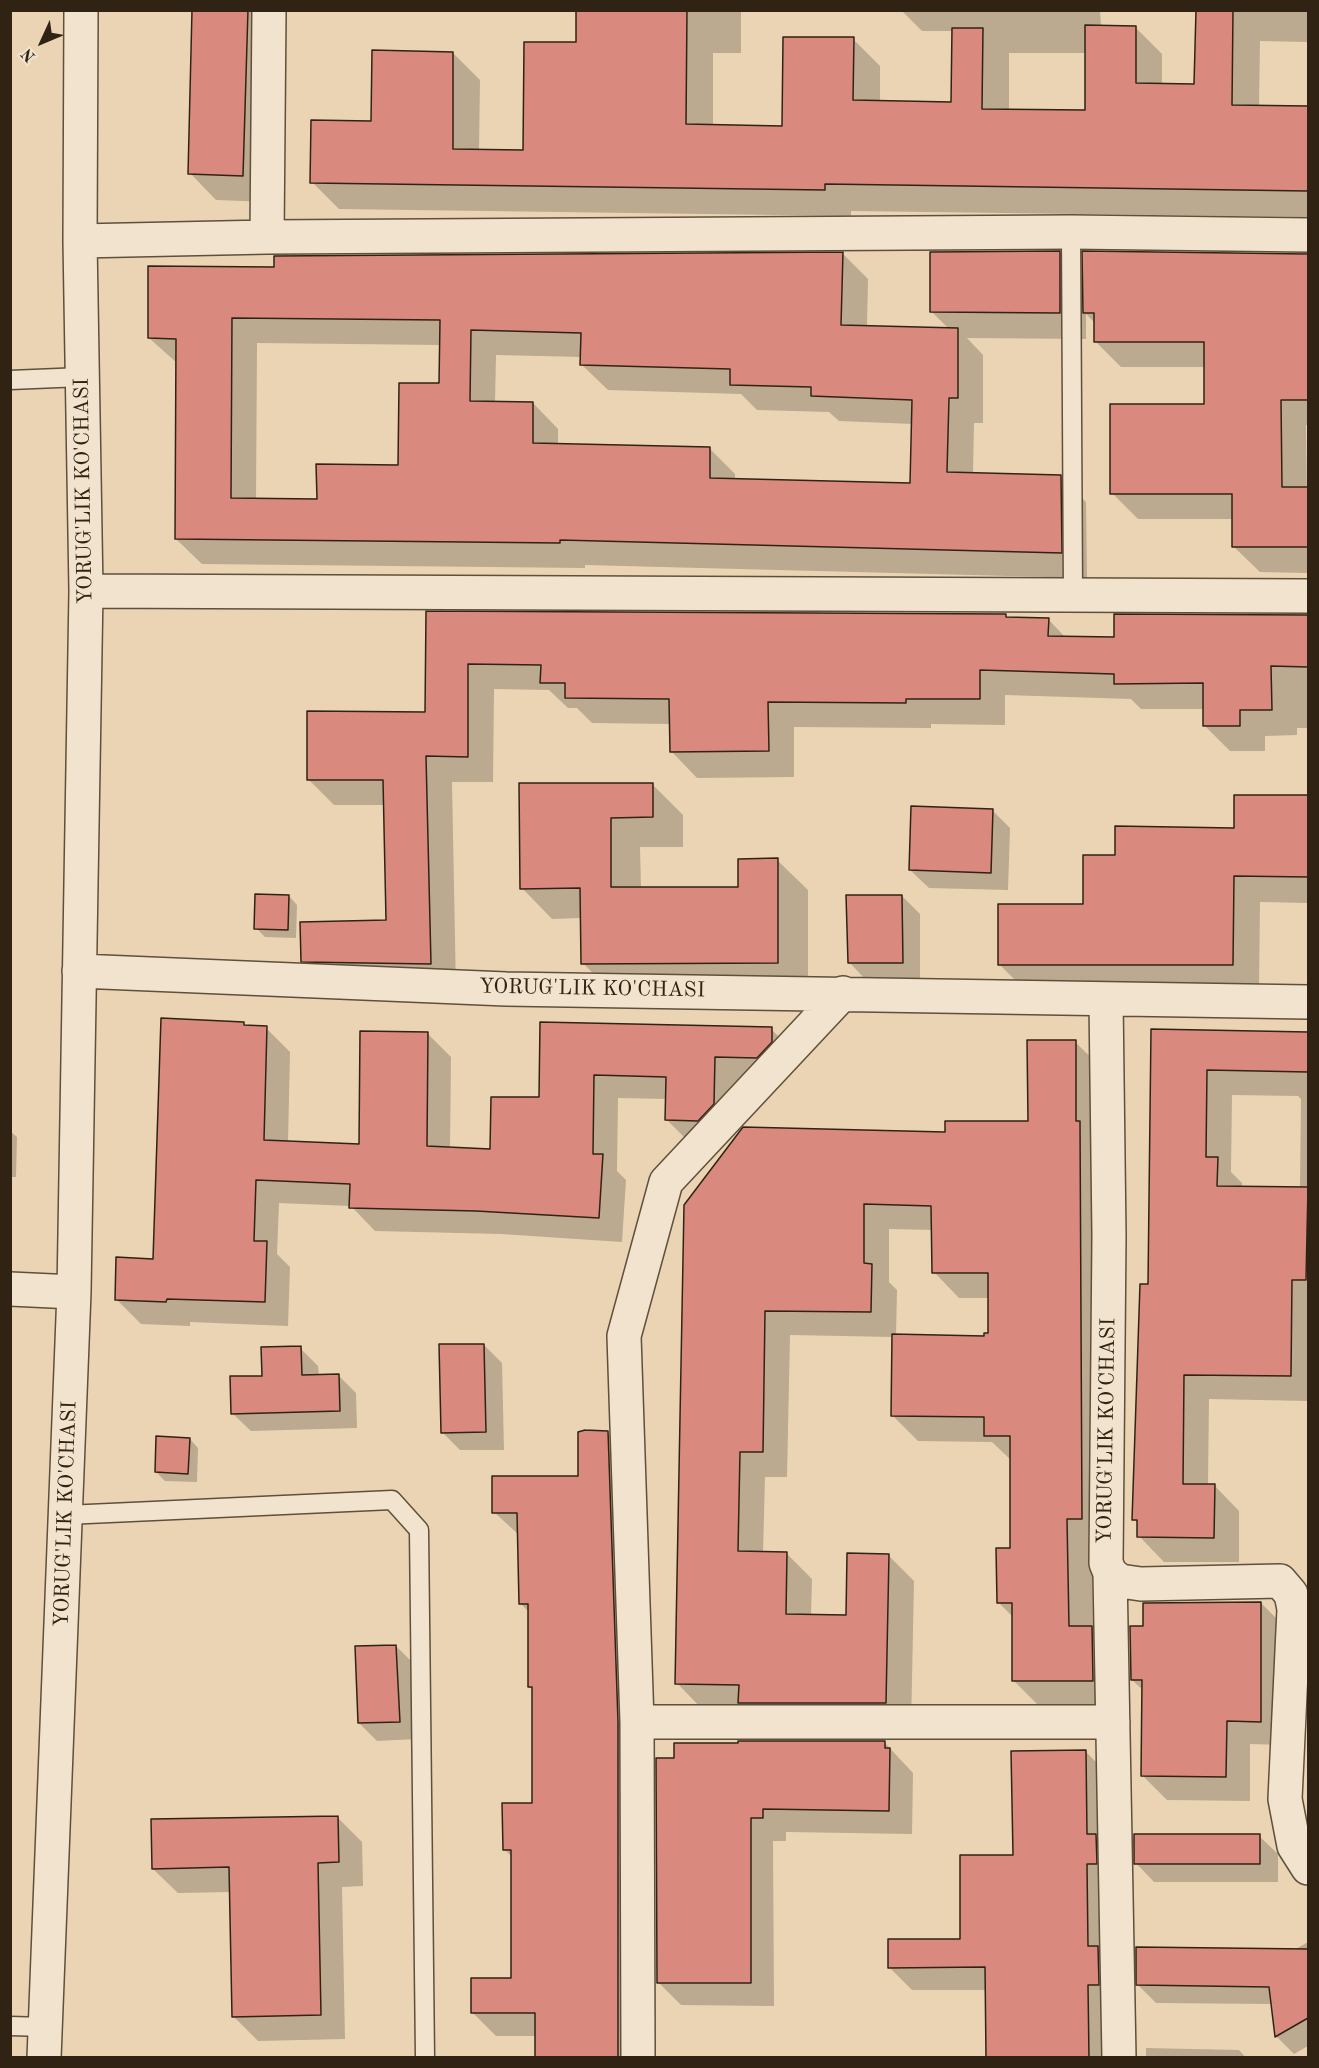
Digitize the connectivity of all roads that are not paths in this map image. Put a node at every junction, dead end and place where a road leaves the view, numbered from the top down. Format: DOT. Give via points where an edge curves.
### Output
graph roads {
  1 [pos="81,10"];
  2 [pos="269,10"];
  3 [pos="1071,232"];
  4 [pos="1308,235"];
  5 [pos="267,237"];
  6 [pos="80,241"];
  7 [pos="82,377"];
  8 [pos="10,380"];
  9 [pos="86,591"];
  10 [pos="1073,595"];
  11 [pos="1308,596"];
  12 [pos="79,971"];
  13 [pos="843,993"];
  14 [pos="1106,999"];
  15 [pos="1308,1002"];
  16 [pos="10,1289"];
  17 [pos="74,1292"];
  18 [pos="66,1515"];
  19 [pos="1110,1573"];
  20 [pos="1294,1580"];
  21 [pos="637,1722"];
  22 [pos="1113,1722"];
  23 [pos="1308,1868"];
  24 [pos="10,2026"];
  25 [pos="45,2042"];
  26 [pos="425,2058"];
  27 [pos="638,2058"];
  28 [pos="1119,2058"];
  1 -- 6 [label="street, YORUG'LIK KO'CHASI"];
  2 -- 5 [label="street"];
  3 -- 4 [label="street"];
  3 -- 5 [label="street"];
  3 -- 10 [label="lane"];
  5 -- 6 [label="street"];
  6 -- 7 [label="street, YORUG'LIK KO'CHASI"];
  7 -- 8 [label="lane"];
  7 -- 9 [label="street, YORUG'LIK KO'CHASI"];
  9 -- 10 [label="street"];
  9 -- 12 [label="street, YORUG'LIK KO'CHASI"];
  10 -- 11 [label="street"];
  12 -- 13 [label="street, YORUG'LIK KO'CHASI" via="506,989"];
  12 -- 17 [label="street, YORUG'LIK KO'CHASI"];
  13 -- 14 [label="street, YORUG'LIK KO'CHASI"];
  13 -- 21 [label="street" via="666,1182 624,1336"];
  14 -- 15 [label="street, YORUG'LIK KO'CHASI"];
  14 -- 19 [label="street, YORUG'LIK KO'CHASI" via="1109,1236 1105,1544"];
  16 -- 17 [label="street"];
  17 -- 18 [label="street, YORUG'LIK KO'CHASI"];
  18 -- 25 [label="street, YORUG'LIK KO'CHASI"];
  18 -- 26 [label="lane" via="392,1500 419,1530"];
  19 -- 20 [label="street, YORUG'LIK KO'CHASI" via="1120,1581 1141,1584"];
  19 -- 22 [label="street"];
  20 -- 23 [label="street, YORUG'LIK KO'CHASI" via="1285,1799 1294,1846"];
  21 -- 22 [label="street"];
  21 -- 27 [label="street"];
  22 -- 28 [label="street"];
  24 -- 25 [label="lane"];
}
